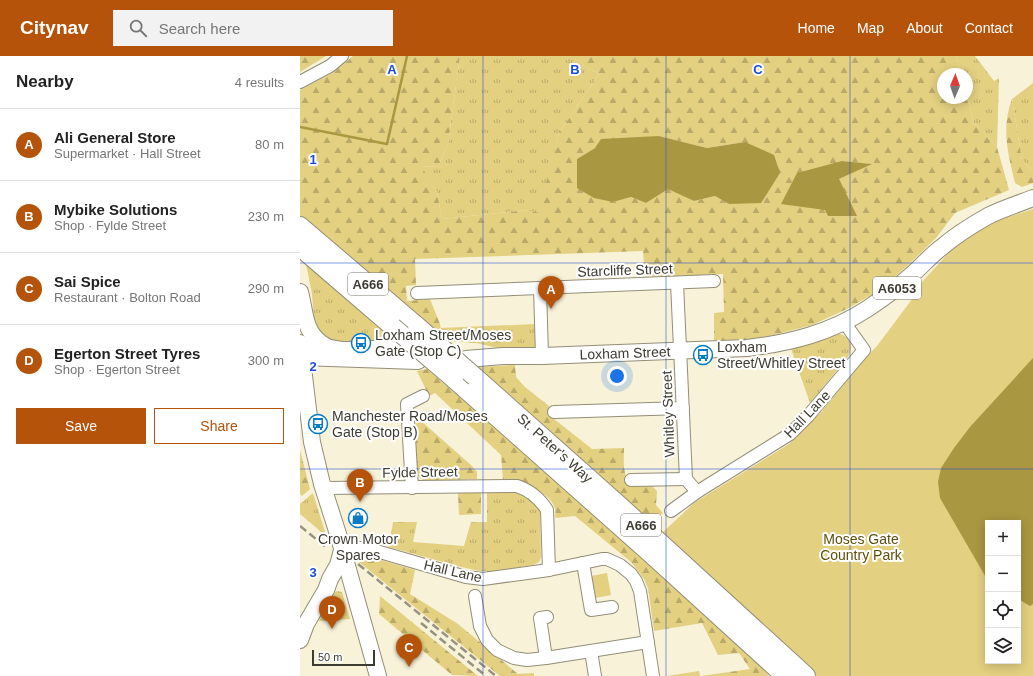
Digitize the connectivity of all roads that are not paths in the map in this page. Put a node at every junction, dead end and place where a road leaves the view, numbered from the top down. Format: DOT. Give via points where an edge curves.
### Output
graph roads {
  1 [pos="342,56"];
  2 [pos="300,82"];
  3 [pos="1033,198"];
  4 [pos="300,226"];
  5 [pos="300,246"];
  6 [pos="714,281"];
  7 [pos="677,283"];
  8 [pos="540,288"];
  9 [pos="300,292"];
  10 [pos="417,293"];
  11 [pos="844,322"];
  12 [pos="403,348"];
  13 [pos="330,349"];
  14 [pos="301,350"];
  15 [pos="680,351"];
  16 [pos="461,354"];
  17 [pos="542,356"];
  18 [pos="368,359"];
  19 [pos="418,361"];
  20 [pos="306,386"];
  21 [pos="423,396"];
  22 [pos="683,408"];
  23 [pos="554,412"];
  24 [pos="300,413"];
  25 [pos="312,442"];
  26 [pos="686,479"];
  27 [pos="631,480"];
  28 [pos="324,488"];
  29 [pos="412,488"];
  30 [pos="697,492"];
  31 [pos="671,511"];
  32 [pos="342,549"];
  33 [pos="584,563"];
  34 [pos="549,570"];
  35 [pos="351,584"];
  36 [pos="326,590"];
  37 [pos="475,596"];
  38 [pos="612,607"];
  39 [pos="547,617"];
  40 [pos="300,640"];
  41 [pos="648,642"];
  42 [pos="591,650"];
  43 [pos="546,658"];
  44 [pos="378,676"];
  45 [pos="595,676"];
  46 [pos="653,676"];
  47 [pos="785,676"];
  48 [pos="806,676"];
  1 -- 2 [label="street" via="330,66"];
  3 -- 11 [label="main road, A6053" via="988,216 960,233 896,289"];
  4 -- 48 [label="highway, St. Peter's Way / A666, bridge" via="475,377"];
  5 -- 47 [label="highway, St. Peter's Way / A666, bridge" via="645,548"];
  6 -- 7 [label="street, Starcliffe Street"];
  7 -- 8 [label="street, Starcliffe Street"];
  7 -- 15 [label="street, Whitley Street"];
  8 -- 10 [label="street, Starcliffe Street"];
  8 -- 17 [label="street"];
  9 -- 13 [label="main road" via="306,325 314,338"];
  11 -- 15 [label="main road, Loxham Street / A6053" via="798,340 773,345"];
  11 -- 30 [label="street, Hall Lane" via="864,350 808,416 790,434"];
  12 -- 13 [label="main road"];
  13 -- 14 [label="main road" via="313,345"];
  14 -- 18 [label="main road"];
  14 -- 20 [label="main road"];
  15 -- 17 [label="main road, Loxham Street / A6053"];
  15 -- 22 [label="street, Whitley Street"];
  16 -- 17 [label="main road, Loxham Street / A6053"];
  18 -- 19 [label="main road"];
  18 -- 20 [label="main road" via="318,369 310,376"];
  20 -- 25 [label="main road"];
  21 -- 29 [label="street" via="407,404"];
  22 -- 23 [label="street"];
  22 -- 26 [label="street, Whitley Street"];
  24 -- 25 [label="main road"];
  25 -- 28 [label="main road"];
  26 -- 27 [label="street"];
  26 -- 30 [label="street"];
  28 -- 29 [label="street, Fylde Street"];
  28 -- 32 [label="main road"];
  29 -- 34 [label="street, Fylde Street" via="522,488 532,494 547,510"];
  30 -- 31 [label="street, Hall Lane"];
  32 -- 34 [label="street, Hall Lane" via="366,548 466,577 484,579"];
  32 -- 35 [label="main road"];
  32 -- 36 [label="main road" via="338,565"];
  33 -- 34 [label="street, Hall Lane"];
  33 -- 38 [label="street" via="591,610"];
  33 -- 41 [label="street, Hall Lane" via="602,559 611,561 620,565 636,581"];
  35 -- 36 [label="main road" via="339,582"];
  35 -- 44 [label="main road"];
  36 -- 40 [label="main road" via="306,624"];
  37 -- 43 [label="street" via="480,626 491,646 520,659"];
  39 -- 43 [label="street" via="540,618"];
  41 -- 42 [label="street"];
  41 -- 46 [label="street"];
  42 -- 43 [label="street"];
  42 -- 45 [label="street"];
}
